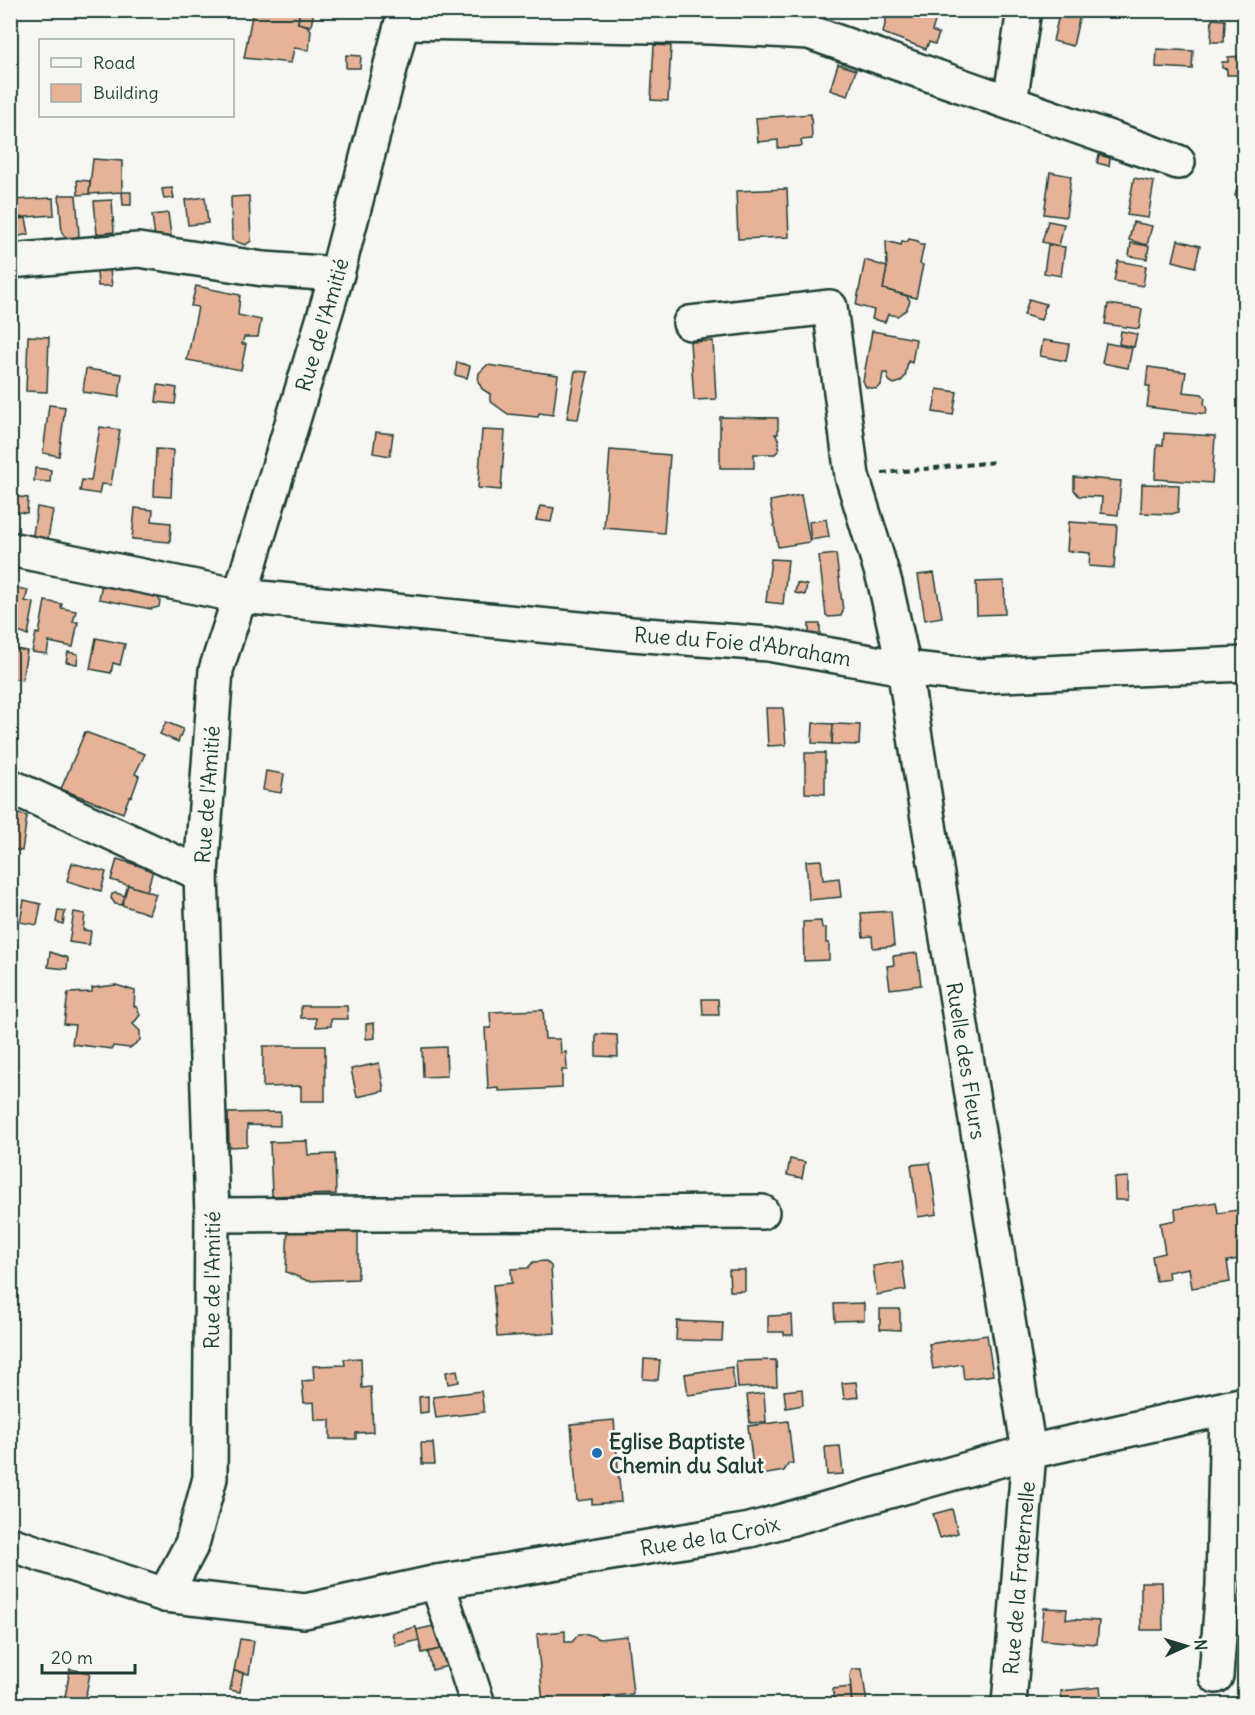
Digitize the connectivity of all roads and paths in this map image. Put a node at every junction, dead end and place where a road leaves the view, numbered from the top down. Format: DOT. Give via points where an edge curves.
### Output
graph roads {
  1 [pos="1024,10"];
  2 [pos="402,16"];
  3 [pos="1010,102"];
  4 [pos="1178,162"];
  5 [pos="10,261"];
  6 [pos="337,274"];
  7 [pos="690,323"];
  8 [pos="996,462"];
  9 [pos="852,476"];
  10 [pos="10,549"];
  11 [pos="240,596"];
  12 [pos="1245,664"];
  13 [pos="904,668"];
  14 [pos="10,786"];
  15 [pos="201,874"];
  16 [pos="762,1212"];
  17 [pos="212,1215"];
  18 [pos="1236,1406"];
  19 [pos="1029,1452"];
  20 [pos="10,1544"];
  21 [pos="437,1582"];
  22 [pos="165,1595"];
  23 [pos="1216,1676"];
  24 [pos="478,1704"];
  25 [pos="1009,1704"];
  1 -- 3 [label="street"];
  2 -- 3 [label="street" via="809,32"];
  2 -- 6 [label="street, Rue de l'Amitié"];
  3 -- 4 [label="street"];
  5 -- 6 [label="street" via="138,250"];
  6 -- 11 [label="street, Rue de l'Amitié"];
  7 -- 9 [label="street, Ruelle des Fleurs" via="830,308"];
  8 -- 9 [label="path"];
  9 -- 13 [label="street, Ruelle des Fleurs" via="885,583"];
  10 -- 11 [label="street, Rue du Foie d'Abraham"];
  11 -- 13 [label="street, Rue du Foie d'Abraham" via="768,644"];
  11 -- 15 [label="street, Rue de l'Amitié" via="216,670"];
  12 -- 13 [label="street, Rue du Foie d'Abraham" via="979,676"];
  13 -- 19 [label="street, Ruelle des Fleurs"];
  14 -- 15 [label="street"];
  15 -- 17 [label="street, Rue de l'Amitié"];
  16 -- 17 [label="street"];
  17 -- 22 [label="street, Rue de l'Amitié" via="210,1478 192,1544"];
  18 -- 19 [label="street, Rue de la Croix"];
  18 -- 23 [label="street"];
  19 -- 21 [label="street, Rue de la Croix" via="750,1530"];
  19 -- 25 [label="street, Rue de la Fraternelle"];
  20 -- 22 [label="street, Rue de la Croix"];
  21 -- 22 [label="street, Rue de la Croix" via="305,1611"];
  21 -- 24 [label="street"];
}
